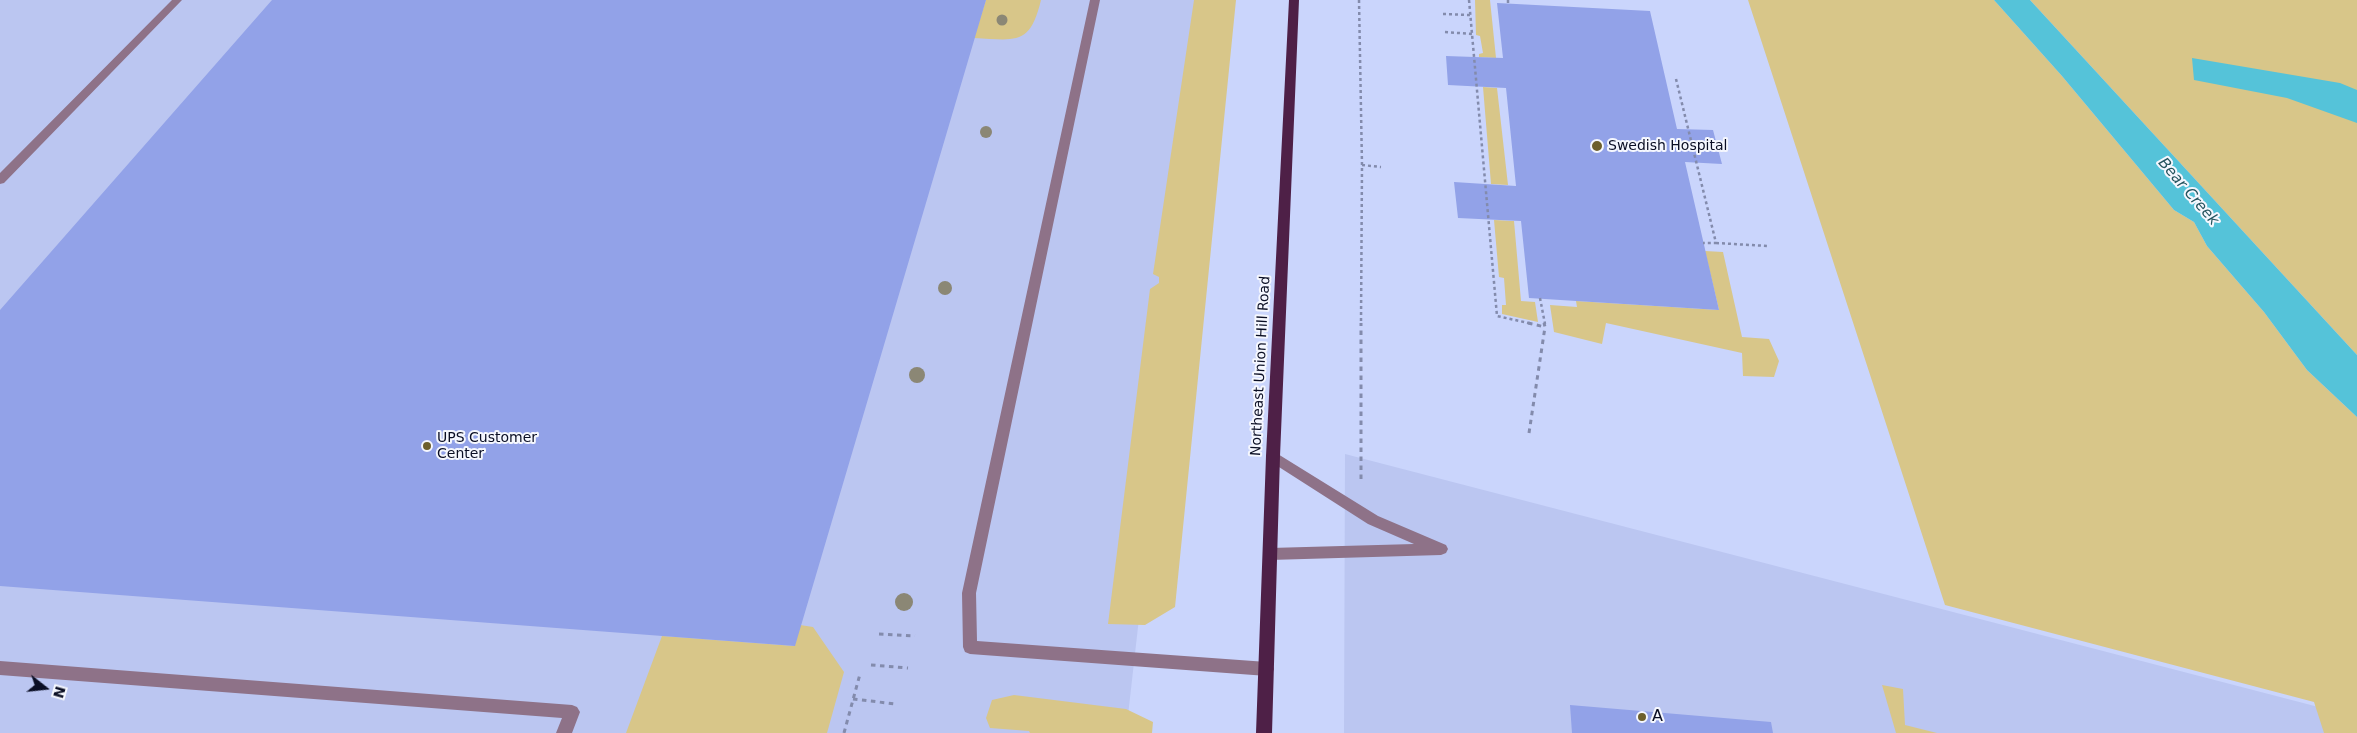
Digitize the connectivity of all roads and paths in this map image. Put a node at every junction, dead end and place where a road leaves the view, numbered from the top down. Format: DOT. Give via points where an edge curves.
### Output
graph roads {
  1 [pos="177,0"];
  2 [pos="1095,0"];
  3 [pos="1294,0"];
  4 [pos="1359,0"];
  5 [pos="1469,0"];
  6 [pos="1443,14"];
  7 [pos="1470,15"];
  8 [pos="1445,32"];
  9 [pos="1472,34"];
  10 [pos="1676,79"];
  11 [pos="1362,165"];
  12 [pos="1381,167"];
  13 [pos="0,180"];
  14 [pos="1703,243"];
  15 [pos="1716,243"];
  16 [pos="1768,246"];
  17 [pos="1540,298"];
  18 [pos="1545,327"];
  19 [pos="1528,433"];
  20 [pos="1273,456"];
  21 [pos="1361,480"];
  22 [pos="1270,554"];
  23 [pos="879,634"];
  24 [pos="915,636"];
  25 [pos="871,665"];
  26 [pos="0,668"];
  27 [pos="908,668"];
  28 [pos="1267,669"];
  29 [pos="860,674"];
  30 [pos="853,699"];
  31 [pos="896,704"];
  32 [pos="564,733"];
  33 [pos="844,733"];
  34 [pos="1264,733"];
  1 -- 13 [label="lane"];
  2 -- 28 [label="lane" via="969,593 970,647"];
  3 -- 20 [label="main road, Northeast Union Hill Road"];
  4 -- 11 [label="path"];
  5 -- 7 [label="path"];
  6 -- 7 [label="path"];
  7 -- 9 [label="path"];
  8 -- 9 [label="path"];
  9 -- 18 [label="path" via="1497,316"];
  10 -- 15 [label="path"];
  11 -- 12 [label="path"];
  11 -- 21 [label="path"];
  14 -- 15 [label="path"];
  15 -- 16 [label="path"];
  17 -- 18 [label="path"];
  18 -- 19 [label="path"];
  20 -- 22 [label="main road, Northeast Union Hill Road"];
  20 -- 22 [label="lane" via="1373,520 1441,549"];
  22 -- 28 [label="main road, Northeast Union Hill Road"];
  23 -- 24 [label="path"];
  25 -- 27 [label="path"];
  26 -- 32 [label="lane" via="572,712"];
  28 -- 34 [label="main road, Northeast Union Hill Road"];
  29 -- 30 [label="path"];
  30 -- 31 [label="path"];
  30 -- 33 [label="path"];
}
